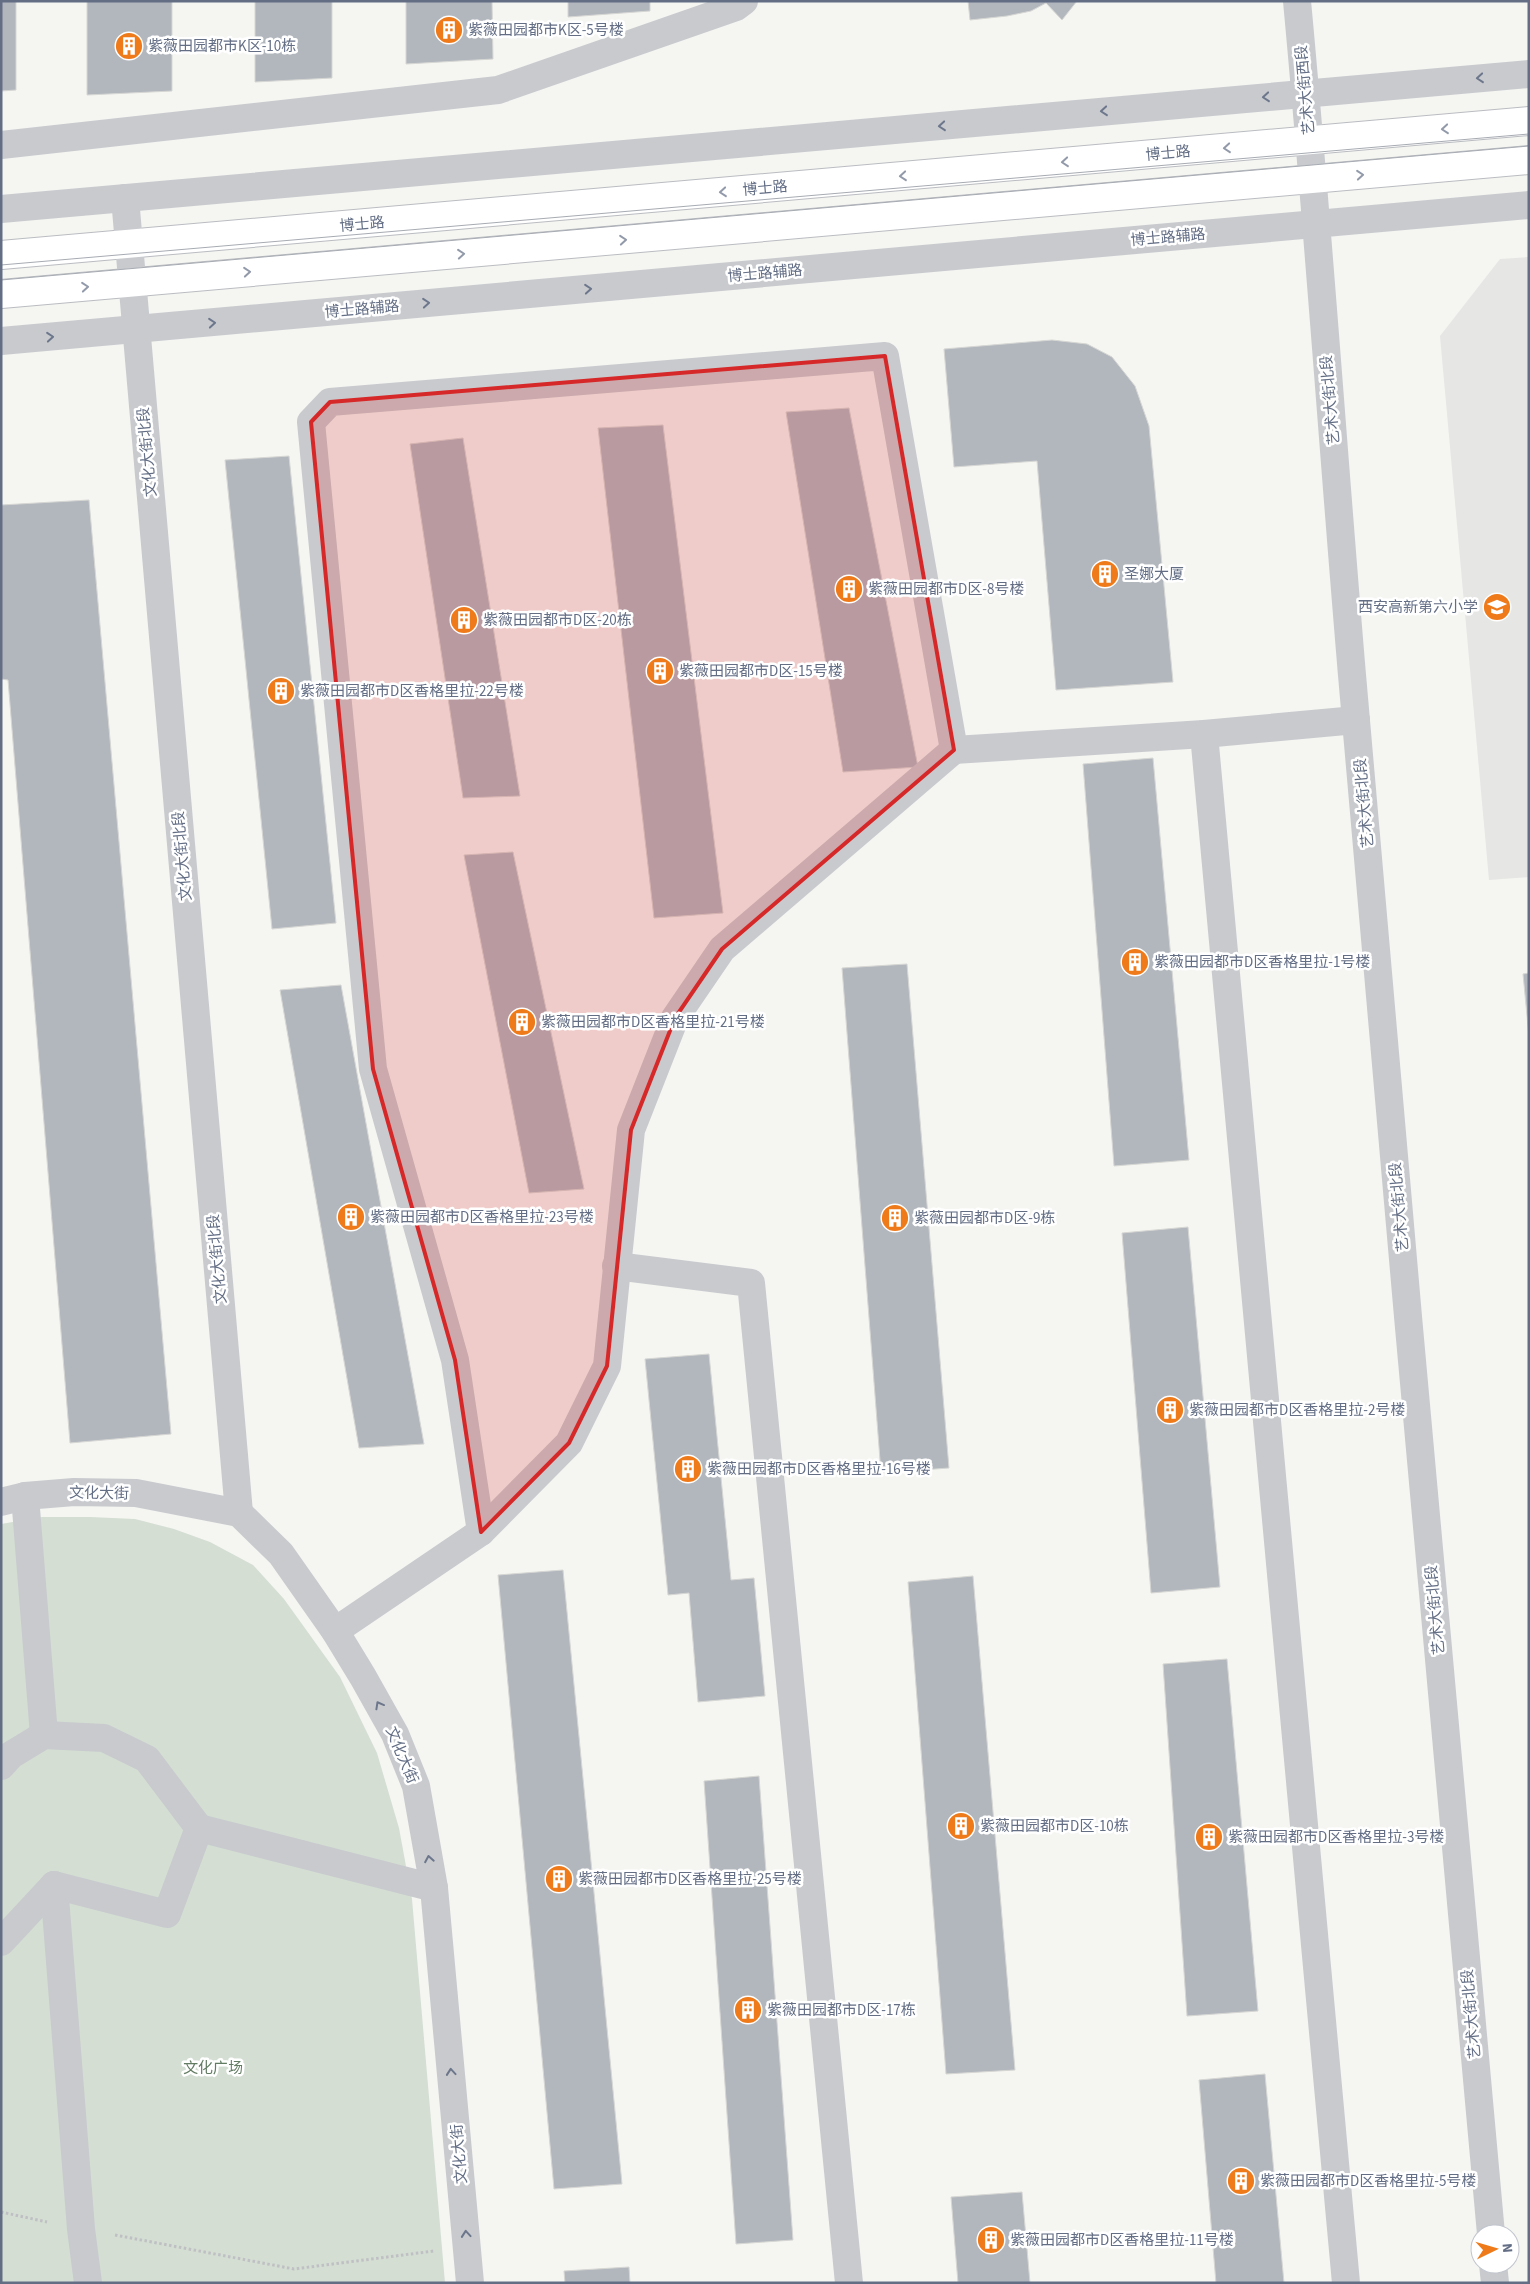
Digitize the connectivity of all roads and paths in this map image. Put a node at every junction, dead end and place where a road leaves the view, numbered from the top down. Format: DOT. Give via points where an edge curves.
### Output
graph roads {
  1 [pos="744,1"];
  2 [pos="1297,1"];
  3 [pos="1529,74"];
  4 [pos="1306,94"];
  5 [pos="1529,122"];
  6 [pos="1310,141"];
  7 [pos="1,145"];
  8 [pos="1529,160"];
  9 [pos="1312,179"];
  10 [pos="125,198"];
  11 [pos="1529,205"];
  12 [pos="1,209"];
  13 [pos="1315,224"];
  14 [pos="128,244"];
  15 [pos="1,255"];
  16 [pos="132,282"];
  17 [pos="1,294"];
  18 [pos="136,329"];
  19 [pos="1,341"];
  20 [pos="1356,720"];
  21 [pos="1204,734"];
  22 [pos="954,750"];
  23 [pos="616,1266"];
  24 [pos="13,1499"];
  25 [pos="239,1514"];
  26 [pos="482,1532"];
  27 [pos="335,1631"];
  28 [pos="44,1735"];
  29 [pos="1,1766"];
  30 [pos="200,1828"];
  31 [pos="54,1885"];
  32 [pos="434,1888"];
  33 [pos="1,1942"];
  34 [pos="1,2212"];
  35 [pos="1489,2224"];
  36 [pos="81,2229"];
  37 [pos="467,2247"];
  38 [pos="88,2283"];
  39 [pos="470,2283"];
  40 [pos="849,2283"];
  41 [pos="1346,2283"];
  1 -- 7 [label="street" via="736,7 498,90"];
  2 -- 4 [label="street, 艺术大街西段"];
  3 -- 4 [label="street, one-way"];
  4 -- 6 [label="street, 艺术大街西段"];
  4 -- 10 [label="street, one-way"];
  5 -- 6 [label="main road, 博士路, one-way"];
  6 -- 9 [label="street, 艺术大街西段"];
  6 -- 14 [label="main road, 博士路, one-way"];
  9 -- 8 [label="main road, one-way"];
  9 -- 13 [label="street, 艺术大街北段"];
  16 -- 9 [label="main road, one-way"];
  10 -- 12 [label="street"];
  10 -- 14 [label="street, 文化大街北段"];
  11 -- 13 [label="street, 博士路辅路"];
  18 -- 13 [label="street, 博士路辅路, one-way"];
  13 -- 20 [label="street, 艺术大街北段"];
  14 -- 15 [label="main road, 博士路"];
  14 -- 16 [label="street, 文化大街北段"];
  17 -- 16 [label="main road, one-way"];
  16 -- 18 [label="street, 文化大街北段"];
  19 -- 18 [label="street, 博士路辅路, one-way"];
  18 -- 25 [label="street, 文化大街北段"];
  20 -- 21 [label="street"];
  20 -- 35 [label="street, 艺术大街北段"];
  21 -- 22 [label="street"];
  21 -- 41 [label="street"];
  22 -- 23 [label="street" via="722,949 674,1018 631,1130"];
  22 -- 26 [label="street" via="885,356 330,402 311,422 374,1069 455,1360"];
  23 -- 26 [label="street" via="607,1366 569,1443"];
  23 -- 40 [label="street" via="751,1283"];
  24 -- 25 [label="street, 文化大街" via="74,1492 136,1494"];
  24 -- 28 [label="street"];
  25 -- 27 [label="street, 文化大街" via="281,1554"];
  26 -- 27 [label="street"];
  32 -- 27 [label="street, 文化大街, one-way" via="416,1786 395,1734"];
  28 -- 29 [label="street" via="11,1755"];
  28 -- 30 [label="street" via="104,1738 146,1759"];
  30 -- 31 [label="street" via="167,1914"];
  30 -- 32 [label="street"];
  31 -- 33 [label="street"];
  31 -- 36 [label="street"];
  37 -- 32 [label="street, 文化大街, one-way"];
  34 -- 36 [label="path"];
  36 -- 37 [label="path" via="294,2269"];
  36 -- 38 [label="street"];
  37 -- 39 [label="street, 文化大街"];
}
